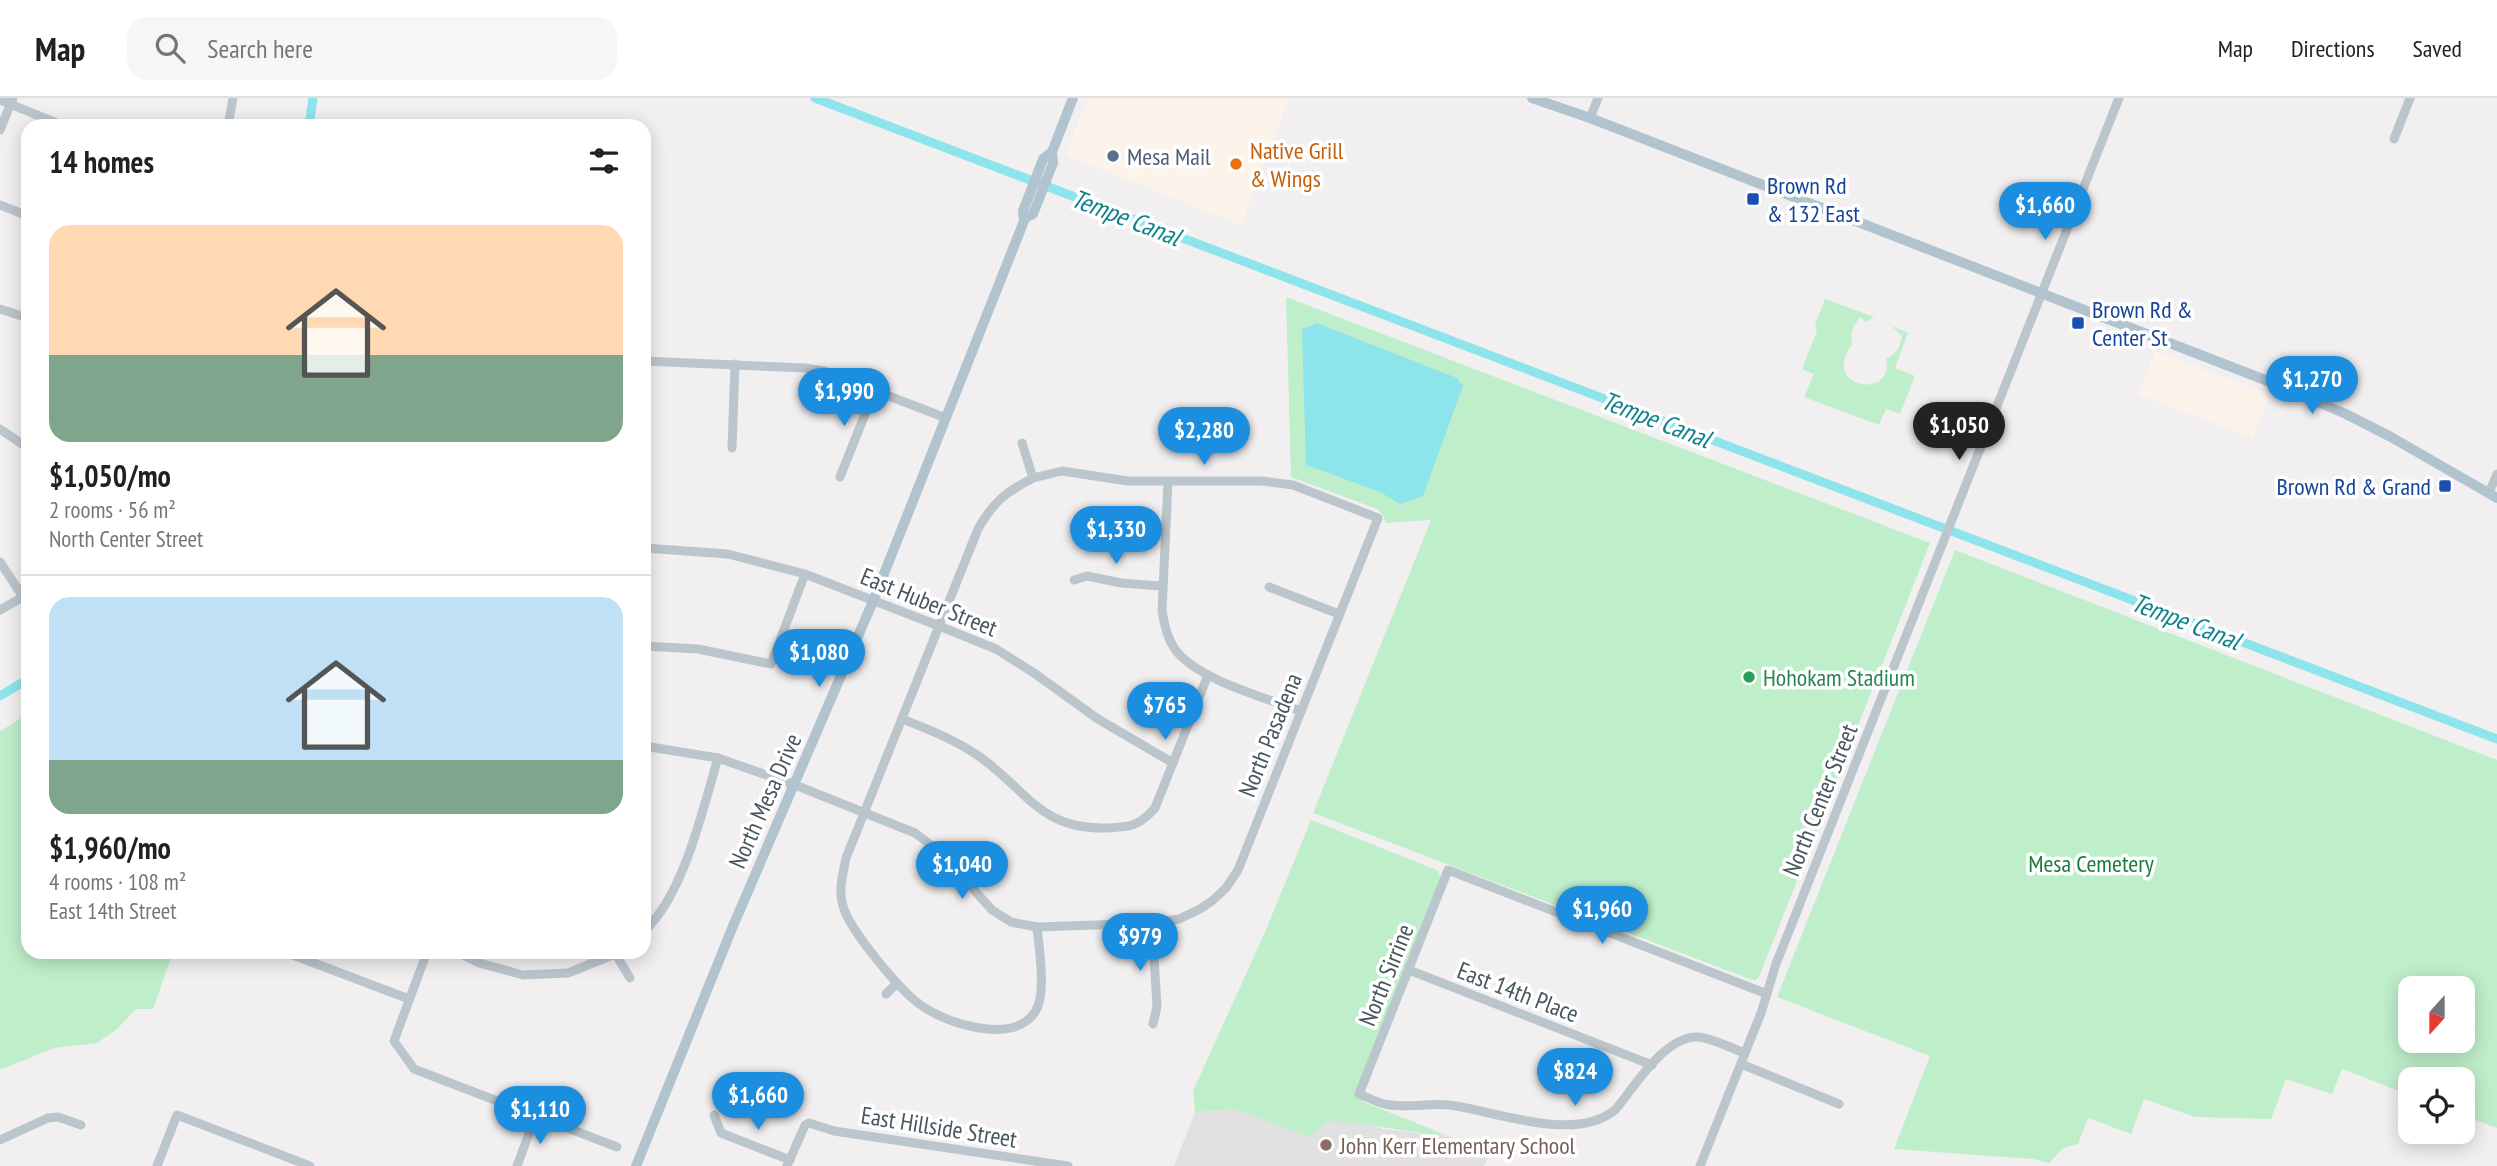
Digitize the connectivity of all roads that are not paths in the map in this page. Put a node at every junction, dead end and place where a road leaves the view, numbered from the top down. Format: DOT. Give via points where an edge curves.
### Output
graph roads {
  1 [pos="233,98"];
  2 [pos="1073,98"];
  3 [pos="1532,98"];
  4 [pos="1598,98"];
  5 [pos="2119,98"];
  6 [pos="2410,98"];
  7 [pos="0,100"];
  8 [pos="12,101"];
  9 [pos="1591,118"];
  10 [pos="49,119"];
  11 [pos="229,119"];
  12 [pos="0,130"];
  13 [pos="2394,139"];
  14 [pos="0,205"];
  15 [pos="21,213"];
  16 [pos="2041,293"];
  17 [pos="0,309"];
  18 [pos="21,316"];
  19 [pos="651,361"];
  20 [pos="734,364"];
  21 [pos="875,390"];
  22 [pos="946,418"];
  23 [pos="0,429"];
  24 [pos="21,443"];
  25 [pos="1022,443"];
  26 [pos="732,448"];
  27 [pos="2497,474"];
  28 [pos="840,477"];
  29 [pos="1034,478"];
  30 [pos="1168,482"];
  31 [pos="2493,495"];
  32 [pos="651,548"];
  33 [pos="0,562"];
  34 [pos="805,574"];
  35 [pos="1074,580"];
  36 [pos="1161,586"];
  37 [pos="1269,587"];
  38 [pos="21,590"];
  39 [pos="21,597"];
  40 [pos="874,599"];
  41 [pos="0,610"];
  42 [pos="1339,614"];
  43 [pos="939,626"];
  44 [pos="651,646"];
  45 [pos="1208,675"];
  46 [pos="1301,711"];
  47 [pos="902,719"];
  48 [pos="651,747"];
  49 [pos="718,758"];
  50 [pos="1172,763"];
  51 [pos="795,785"];
  52 [pos="865,813"];
  53 [pos="651,922"];
  54 [pos="1152,923"];
  55 [pos="1037,927"];
  56 [pos="303,959"];
  57 [pos="424,959"];
  58 [pos="471,959"];
  59 [pos="605,959"];
  60 [pos="620,959"];
  61 [pos="1409,971"];
  62 [pos="630,978"];
  63 [pos="897,983"];
  64 [pos="886,994"];
  65 [pos="1767,994"];
  66 [pos="409,999"];
  67 [pos="1153,1024"];
  68 [pos="1745,1053"];
  69 [pos="1741,1064"];
  70 [pos="1652,1065"];
  71 [pos="1839,1104"];
  72 [pos="714,1115"];
  73 [pos="535,1117"];
  74 [pos="81,1125"];
  75 [pos="0,1140"];
  76 [pos="617,1147"];
  77 [pos="789,1163"];
  78 [pos="157,1166"];
  79 [pos="310,1166"];
  80 [pos="517,1166"];
  81 [pos="636,1166"];
  82 [pos="1068,1166"];
  83 [pos="1700,1166"];
  1 -- 11 [label="street"];
  2 -- 22 [label="main road, North Mesa Drive" via="1052,152 1053,163 1036,192 1034,214 1025,218"];
  3 -- 9 [label="main road"];
  4 -- 9 [label="street"];
  5 -- 16 [label="street, North Center Street"];
  6 -- 13 [label="street"];
  7 -- 8 [label="street"];
  8 -- 10 [label="street"];
  8 -- 12 [label="street"];
  9 -- 16 [label="main road"];
  14 -- 15 [label="street"];
  16 -- 31 [label="main road" via="2346,414"];
  16 -- 65 [label="street, North Center Street"];
  17 -- 18 [label="street"];
  19 -- 20 [label="street"];
  20 -- 21 [label="street" via="824,370"];
  20 -- 26 [label="street"];
  21 -- 22 [label="street"];
  21 -- 28 [label="street"];
  22 -- 40 [label="main road, North Mesa Drive"];
  23 -- 24 [label="street"];
  25 -- 29 [label="street"];
  27 -- 31 [label="street"];
  29 -- 30 [label="street" via="1062,471"];
  29 -- 43 [label="street" via="1008,491 990,508"];
  30 -- 36 [label="street"];
  30 -- 42 [label="street, North Pasadena" via="1293,485 1378,518"];
  32 -- 34 [label="street, East Huber Street" via="728,554"];
  33 -- 38 [label="street"];
  34 -- 40 [label="street, East Huber Street"];
  34 -- 44 [label="street" via="771,664 698,649"];
  35 -- 36 [label="street" via="1087,576"];
  36 -- 45 [label="street" via="1162,611 1174,648"];
  37 -- 42 [label="street"];
  39 -- 41 [label="street"];
  40 -- 43 [label="street, East Huber Street"];
  40 -- 51 [label="main road, North Mesa Drive"];
  42 -- 46 [label="street, North Pasadena"];
  43 -- 47 [label="street"];
  43 -- 50 [label="street, East Huber Street" via="996,649"];
  45 -- 46 [label="street"];
  45 -- 50 [label="street"];
  46 -- 54 [label="street, North Pasadena" via="1238,870 1200,909 1179,919"];
  47 -- 50 [label="street" via="949,738 980,757 1046,814 1088,828 1127,827 1143,821 1154,808"];
  47 -- 52 [label="street"];
  48 -- 49 [label="street, North Pasadena"];
  49 -- 51 [label="street, North Pasadena"];
  49 -- 53 [label="street" via="675,887"];
  51 -- 52 [label="street, North Pasadena"];
  51 -- 81 [label="main road, North Mesa Drive"];
  52 -- 55 [label="street, North Pasadena" via="931,845 992,910 1012,922"];
  52 -- 63 [label="street" via="846,858 843,907 855,930"];
  54 -- 55 [label="street, North Pasadena"];
  54 -- 67 [label="street" via="1157,1007"];
  55 -- 63 [label="street" via="1041,990 1036,1011 1023,1024 1003,1030 968,1026 918,1004"];
  56 -- 66 [label="street"];
  57 -- 66 [label="street"];
  58 -- 59 [label="street" via="523,975 568,973"];
  60 -- 62 [label="street"];
  61 -- 65 [label="street, North Sirrine" via="1448,870"];
  61 -- 70 [label="street, East 14th Place"];
  61 -- 70 [label="street, North Sirrine" via="1359,1094 1387,1105 1452,1105 1525,1122 1595,1122 1607,1117"];
  63 -- 64 [label="street"];
  65 -- 68 [label="street, North Center Street"];
  66 -- 73 [label="street" via="394,1041 414,1069"];
  68 -- 69 [label="street, North Center Street"];
  68 -- 70 [label="street" via="1709,1039 1680,1039"];
  69 -- 71 [label="street"];
  69 -- 83 [label="street, North Center Street"];
  72 -- 77 [label="street" via="721,1133"];
  73 -- 76 [label="street"];
  73 -- 80 [label="street"];
  74 -- 75 [label="street" via="48,1118"];
  77 -- 82 [label="street, East Hillside Street" via="809,1123 834,1131"];
  78 -- 79 [label="street" via="177,1115"];
}
